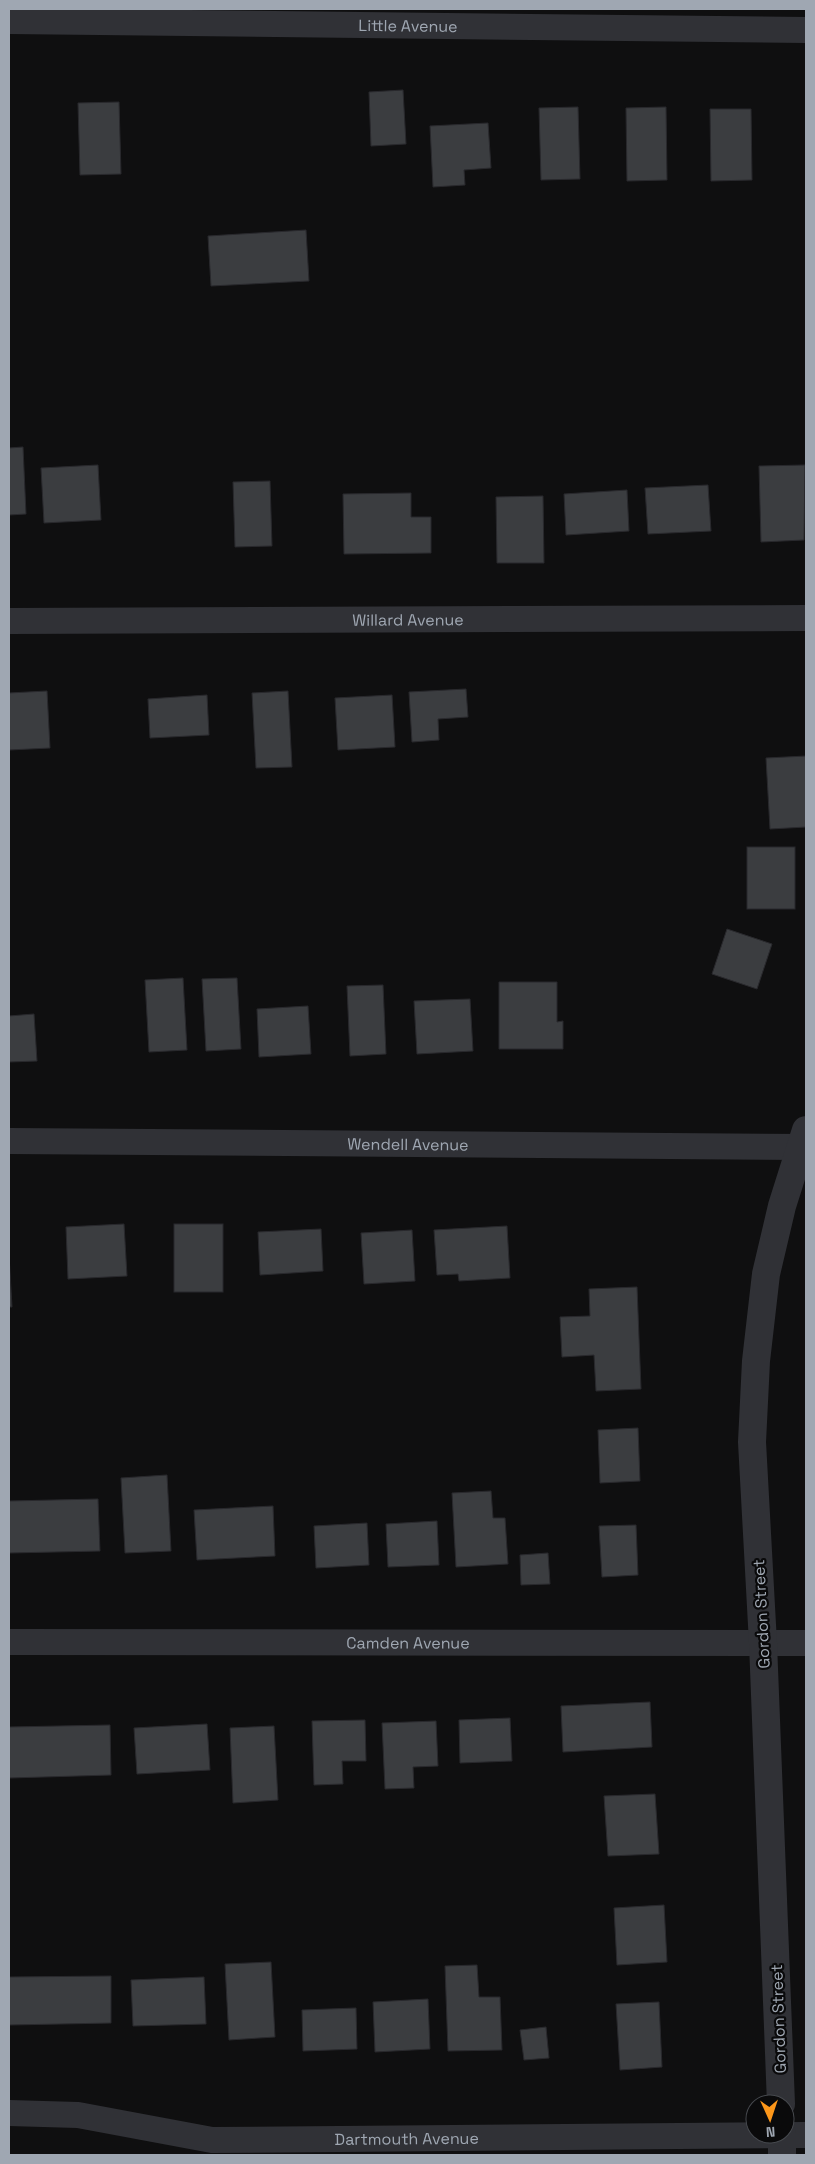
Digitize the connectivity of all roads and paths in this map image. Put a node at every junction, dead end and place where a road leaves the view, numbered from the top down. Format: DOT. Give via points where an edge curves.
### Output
graph roads {
  1 [pos="466,17"];
  2 [pos="9,20"];
  3 [pos="806,30"];
  4 [pos="806,618"];
  5 [pos="9,621"];
  6 [pos="9,1141"];
  7 [pos="804,1142"];
  8 [pos="9,1642"];
  9 [pos="763,1643"];
  10 [pos="806,1643"];
  11 [pos="781,2094"];
  12 [pos="9,2113"];
  13 [pos="745,2140"];
  1 -- 2 [label="street, Little Avenue"];
  1 -- 3 [label="street, Little Avenue"];
  4 -- 5 [label="street, Willard Avenue"];
  6 -- 7 [label="street, Wendell Avenue"];
  7 -- 9 [label="street, Gordon Street" via="782,1206 766,1274 756,1361 752,1442"];
  8 -- 9 [label="street, Camden Avenue"];
  9 -- 10 [label="street, Camden Avenue"];
  9 -- 11 [label="street, Gordon Street"];
  12 -- 13 [label="street, Dartmouth Avenue" via="78,2115 212,2140"];
}
